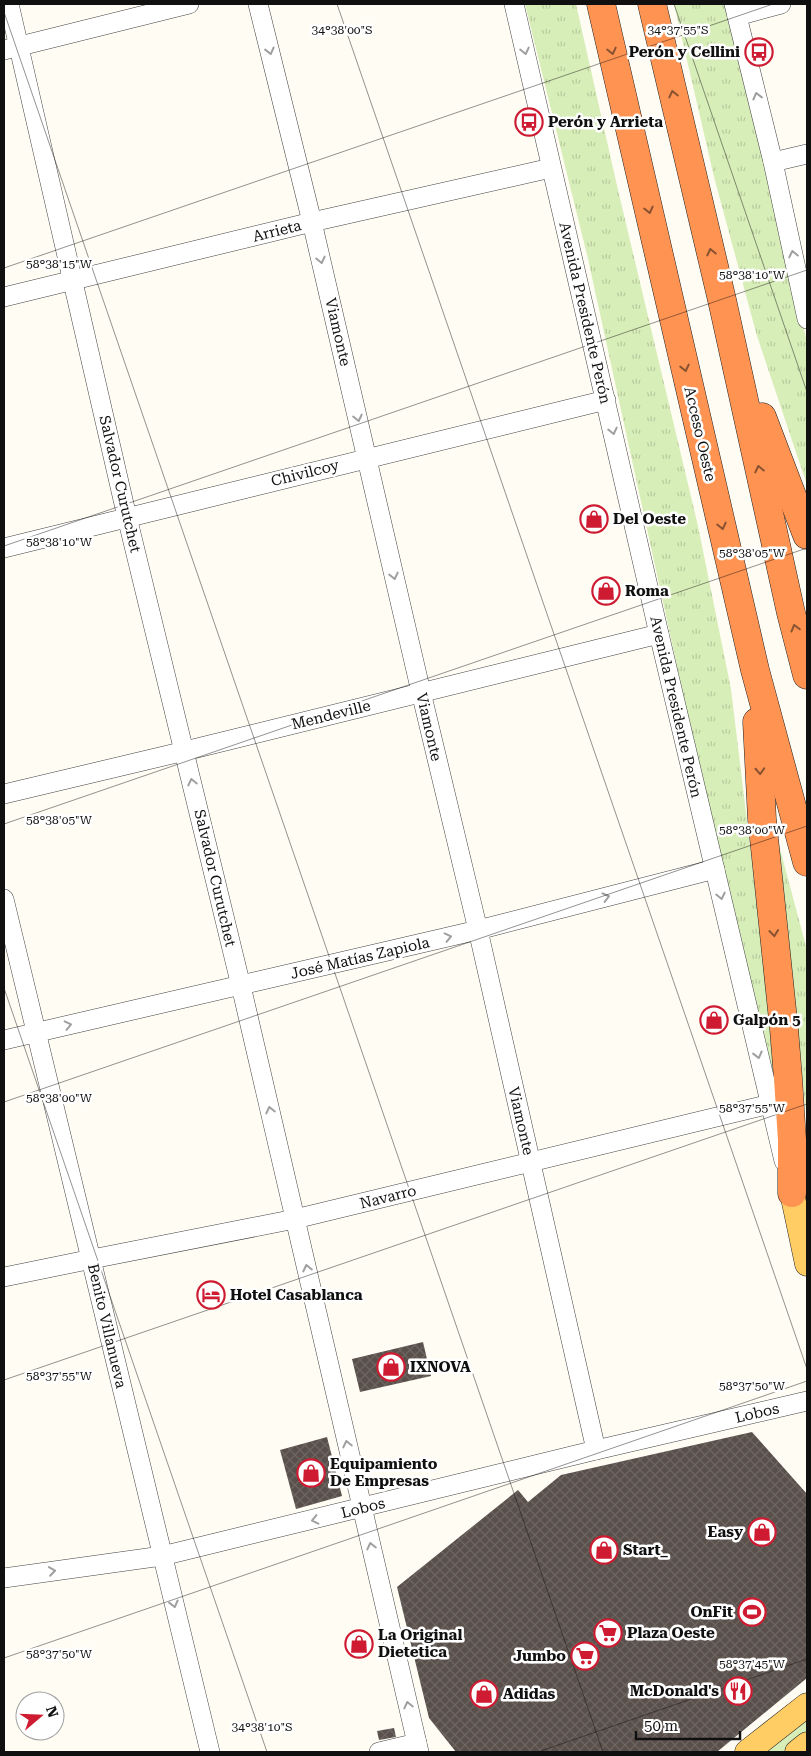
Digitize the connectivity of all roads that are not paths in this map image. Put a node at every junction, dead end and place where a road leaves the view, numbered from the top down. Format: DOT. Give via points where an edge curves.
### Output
graph roads {
  1 [pos="9,4"];
  2 [pos="189,4"];
  3 [pos="258,4"];
  4 [pos="514,4"];
  5 [pos="601,4"];
  6 [pos="652,4"];
  7 [pos="781,4"];
  8 [pos="736,10"];
  9 [pos="12,48"];
  10 [pos="807,154"];
  11 [pos="773,162"];
  12 [pos="551,168"];
  13 [pos="312,222"];
  14 [pos="74,281"];
  15 [pos="4,297"];
  16 [pos="722,300"];
  17 [pos="807,319"];
  18 [pos="606,400"];
  19 [pos="367,458"];
  20 [pos="127,517"];
  21 [pos="807,535"];
  22 [pos="4,548"];
  23 [pos="659,634"];
  24 [pos="755,670"];
  25 [pos="807,675"];
  26 [pos="421,692"];
  27 [pos="185,751"];
  28 [pos="4,794"];
  29 [pos="807,862"];
  30 [pos="715,869"];
  31 [pos="4,899"];
  32 [pos="478,930"];
  33 [pos="241,986"];
  34 [pos="36,1032"];
  35 [pos="4,1040"];
  36 [pos="770,1104"];
  37 [pos="530,1162"];
  38 [pos="792,1194"];
  39 [pos="295,1219"];
  40 [pos="92,1259"];
  41 [pos="807,1264"];
  42 [pos="4,1278"];
  43 [pos="807,1401"];
  44 [pos="596,1450"];
  45 [pos="362,1508"];
  46 [pos="162,1556"];
  47 [pos="4,1578"];
  48 [pos="807,1705"];
  49 [pos="807,1744"];
  50 [pos="418,1748"];
  51 [pos="210,1752"];
  52 [pos="379,1752"];
  53 [pos="747,1752"];
  54 [pos="797,1752"];
  1 -- 9 [label="street, Salvador Curutchet"];
  2 -- 9 [label="street"];
  3 -- 13 [label="street, Viamonte, one-way"];
  4 -- 12 [label="street, Avenida Presidente Perón, one-way"];
  5 -- 24 [label="highway, Acceso Oeste, one-way"];
  16 -- 6 [label="highway, one-way"];
  7 -- 8 [label="street"];
  11 -- 8 [label="street, one-way"];
  9 -- 14 [label="street, Salvador Curutchet"];
  10 -- 11 [label="street"];
  17 -- 11 [label="street, one-way"];
  12 -- 13 [label="street, Arrieta"];
  12 -- 18 [label="street, Avenida Presidente Perón"];
  13 -- 14 [label="street, Arrieta"];
  13 -- 19 [label="street, Viamonte, one-way"];
  14 -- 15 [label="street, Arrieta"];
  14 -- 20 [label="street, Salvador Curutchet"];
  16 -- 21 [label="highway"];
  25 -- 16 [label="highway, one-way"];
  18 -- 19 [label="street, Chivilcoy"];
  18 -- 23 [label="street, Avenida Presidente Perón, one-way"];
  19 -- 20 [label="street, Chivilcoy"];
  19 -- 26 [label="street, Viamonte, one-way"];
  20 -- 22 [label="street, Chivilcoy"];
  20 -- 27 [label="street, Salvador Curutchet"];
  23 -- 26 [label="street, Mendeville"];
  23 -- 30 [label="street, Avenida Presidente Perón"];
  24 -- 29 [label="highway, Acceso Oeste"];
  24 -- 38 [label="highway, one-way" via="762,819 788,1068"];
  26 -- 27 [label="street, Mendeville"];
  26 -- 32 [label="street, Viamonte"];
  27 -- 28 [label="street, Mendeville"];
  33 -- 27 [label="street, Salvador Curutchet, one-way"];
  32 -- 30 [label="street, José Matías Zapiola, one-way"];
  30 -- 36 [label="street, Avenida Presidente Perón, one-way"];
  31 -- 34 [label="street, Benito Villanueva"];
  33 -- 32 [label="street, José Matías Zapiola, one-way"];
  32 -- 37 [label="street, Viamonte"];
  34 -- 33 [label="street, José Matías Zapiola, one-way"];
  39 -- 33 [label="street, Salvador Curutchet, one-way"];
  34 -- 35 [label="street, José Matías Zapiola"];
  34 -- 40 [label="street, Benito Villanueva"];
  36 -- 37 [label="street, Navarro"];
  36 -- 38 [label="street, Avenida Presidente Perón"];
  37 -- 39 [label="street, Navarro"];
  37 -- 44 [label="street, Viamonte"];
  38 -- 41 [label="main road, Avenida Presidente Perón"];
  39 -- 40 [label="street, Navarro"];
  45 -- 39 [label="street, Salvador Curutchet, one-way"];
  40 -- 42 [label="street, Navarro"];
  40 -- 46 [label="street, Benito Villanueva"];
  43 -- 44 [label="street, Lobos"];
  44 -- 45 [label="street, Lobos"];
  45 -- 46 [label="street, Lobos, one-way"];
  50 -- 45 [label="street, Salvador Curutchet, one-way"];
  47 -- 46 [label="street, Lobos, one-way"];
  46 -- 51 [label="street, Benito Villanueva, one-way"];
  48 -- 53 [label="main road"];
  49 -- 54 [label="main road"];
  50 -- 52 [label="street"];
}
